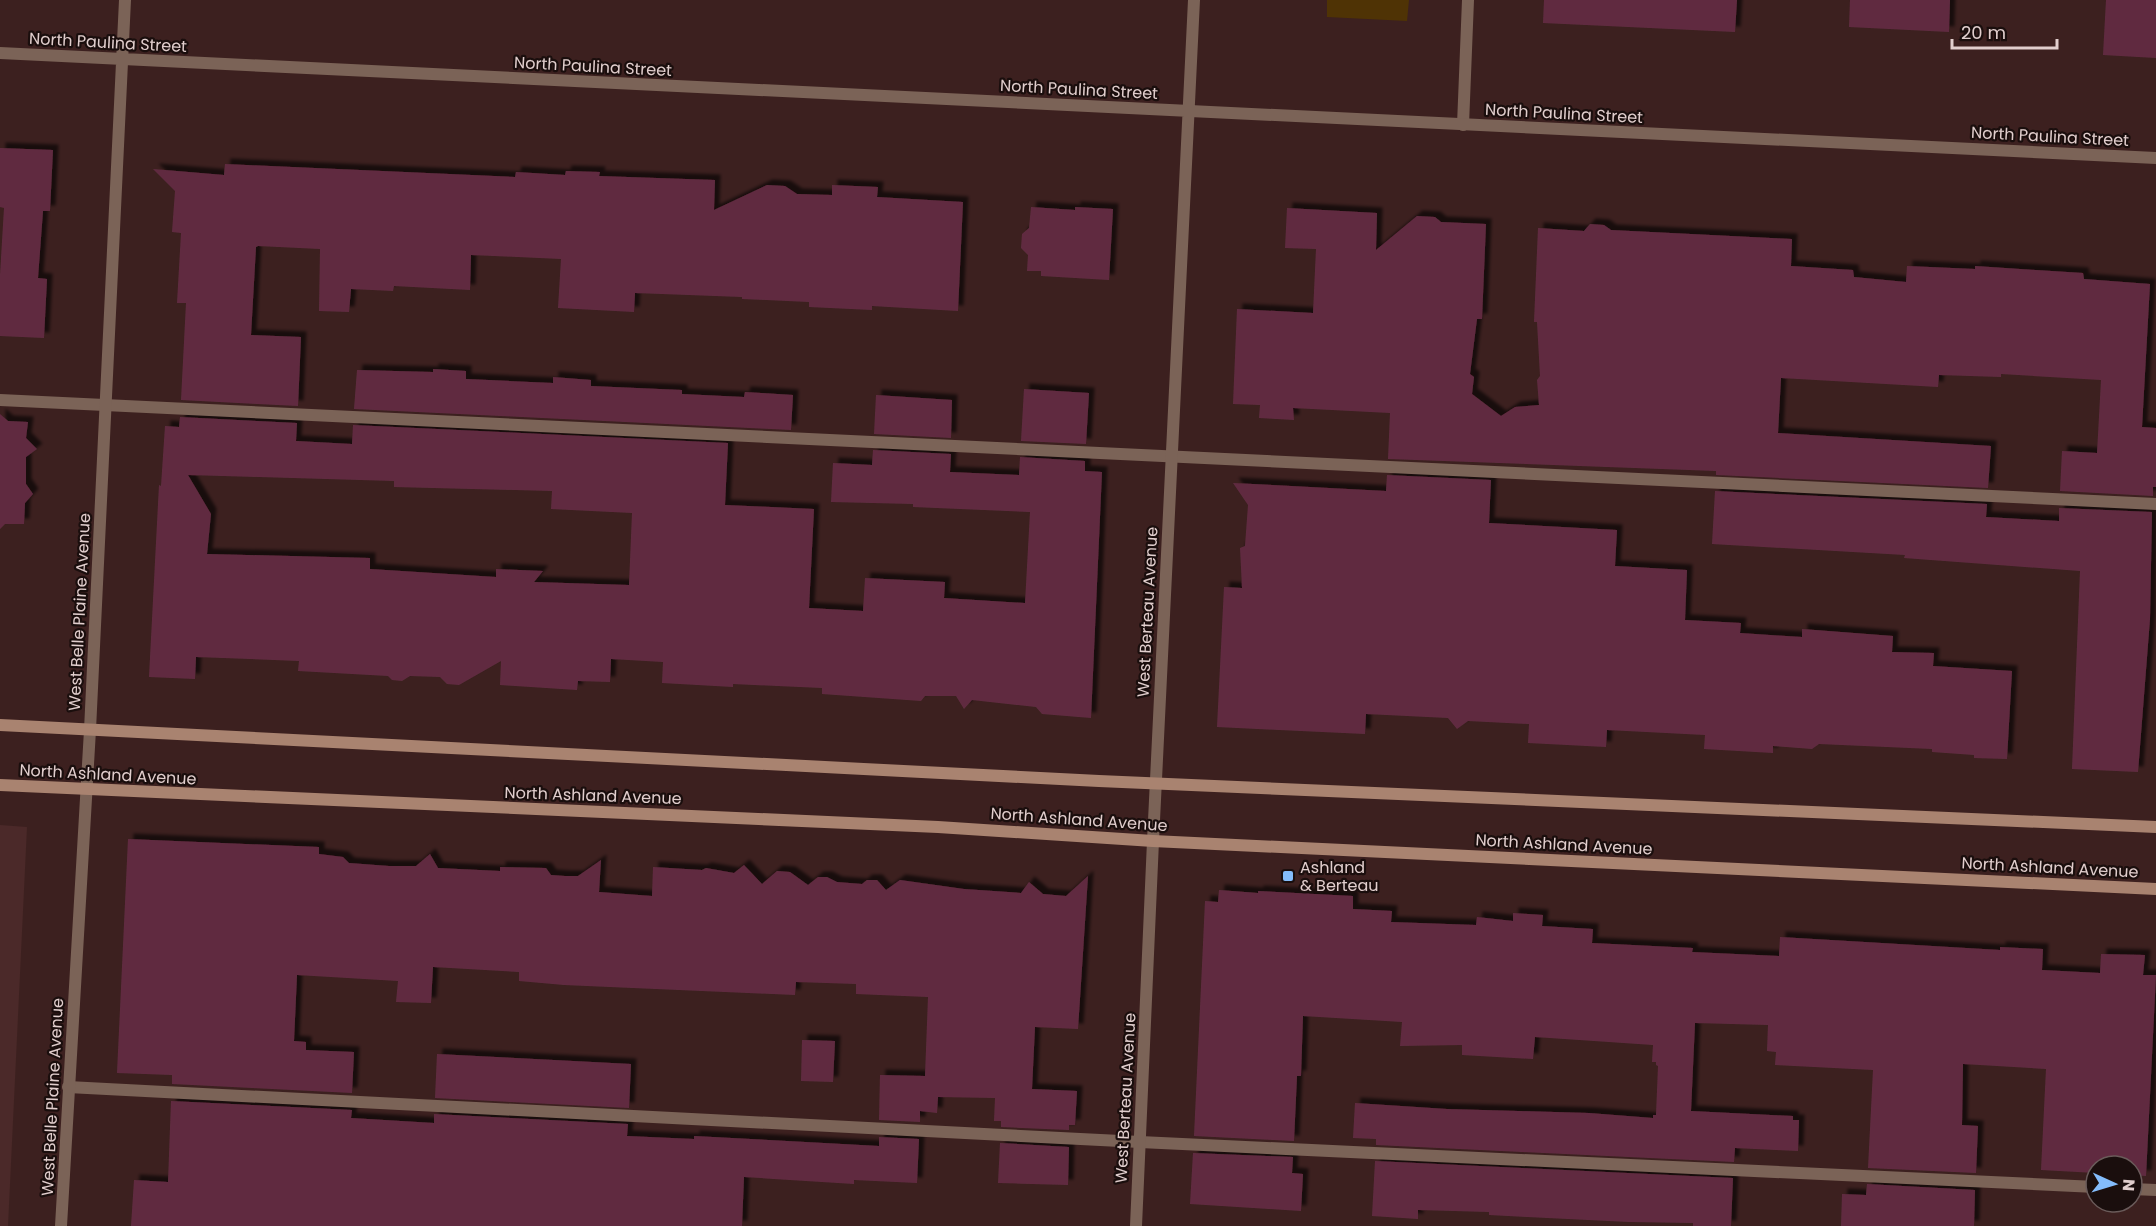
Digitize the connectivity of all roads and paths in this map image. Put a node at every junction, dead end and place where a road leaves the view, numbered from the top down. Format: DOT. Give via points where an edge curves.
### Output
graph roads {
  1 [pos="125,0"];
  2 [pos="1194,0"];
  3 [pos="1468,0"];
  4 [pos="0,53"];
  5 [pos="122,59"];
  6 [pos="1188,111"];
  7 [pos="1463,124"];
  8 [pos="2156,158"];
  9 [pos="0,399"];
  10 [pos="106,405"];
  11 [pos="1171,456"];
  12 [pos="2156,504"];
  13 [pos="0,725"];
  14 [pos="90,730"];
  15 [pos="1155,784"];
  16 [pos="0,785"];
  17 [pos="86,790"];
  18 [pos="2156,827"];
  19 [pos="1153,841"];
  20 [pos="2156,889"];
  21 [pos="69,1087"];
  22 [pos="1140,1142"];
  23 [pos="2084,1186"];
  24 [pos="61,1226"];
  25 [pos="1136,1226"];
  1 -- 5 [label="street, West Belle Plaine Avenue"];
  2 -- 6 [label="street, West Berteau Avenue"];
  3 -- 7 [label="street"];
  4 -- 5 [label="street, North Paulina Street"];
  5 -- 6 [label="street, North Paulina Street"];
  5 -- 10 [label="street, West Belle Plaine Avenue"];
  6 -- 7 [label="street, North Paulina Street"];
  6 -- 11 [label="street, West Berteau Avenue"];
  7 -- 8 [label="street, North Paulina Street"];
  9 -- 10 [label="street"];
  10 -- 11 [label="street"];
  10 -- 14 [label="street, West Belle Plaine Avenue"];
  11 -- 12 [label="street"];
  11 -- 15 [label="street, West Berteau Avenue"];
  13 -- 14 [label="main road"];
  14 -- 15 [label="main road"];
  14 -- 17 [label="street, West Belle Plaine Avenue"];
  15 -- 18 [label="main road"];
  15 -- 19 [label="street, West Berteau Avenue"];
  16 -- 17 [label="main road, North Ashland Avenue"];
  17 -- 19 [label="main road, North Ashland Avenue" via="938,827"];
  17 -- 21 [label="street, West Belle Plaine Avenue"];
  19 -- 20 [label="main road, North Ashland Avenue"];
  19 -- 22 [label="street, West Berteau Avenue"];
  21 -- 22 [label="street"];
  21 -- 24 [label="street, West Belle Plaine Avenue"];
  22 -- 23 [label="street"];
  22 -- 25 [label="street, West Berteau Avenue"];
}
